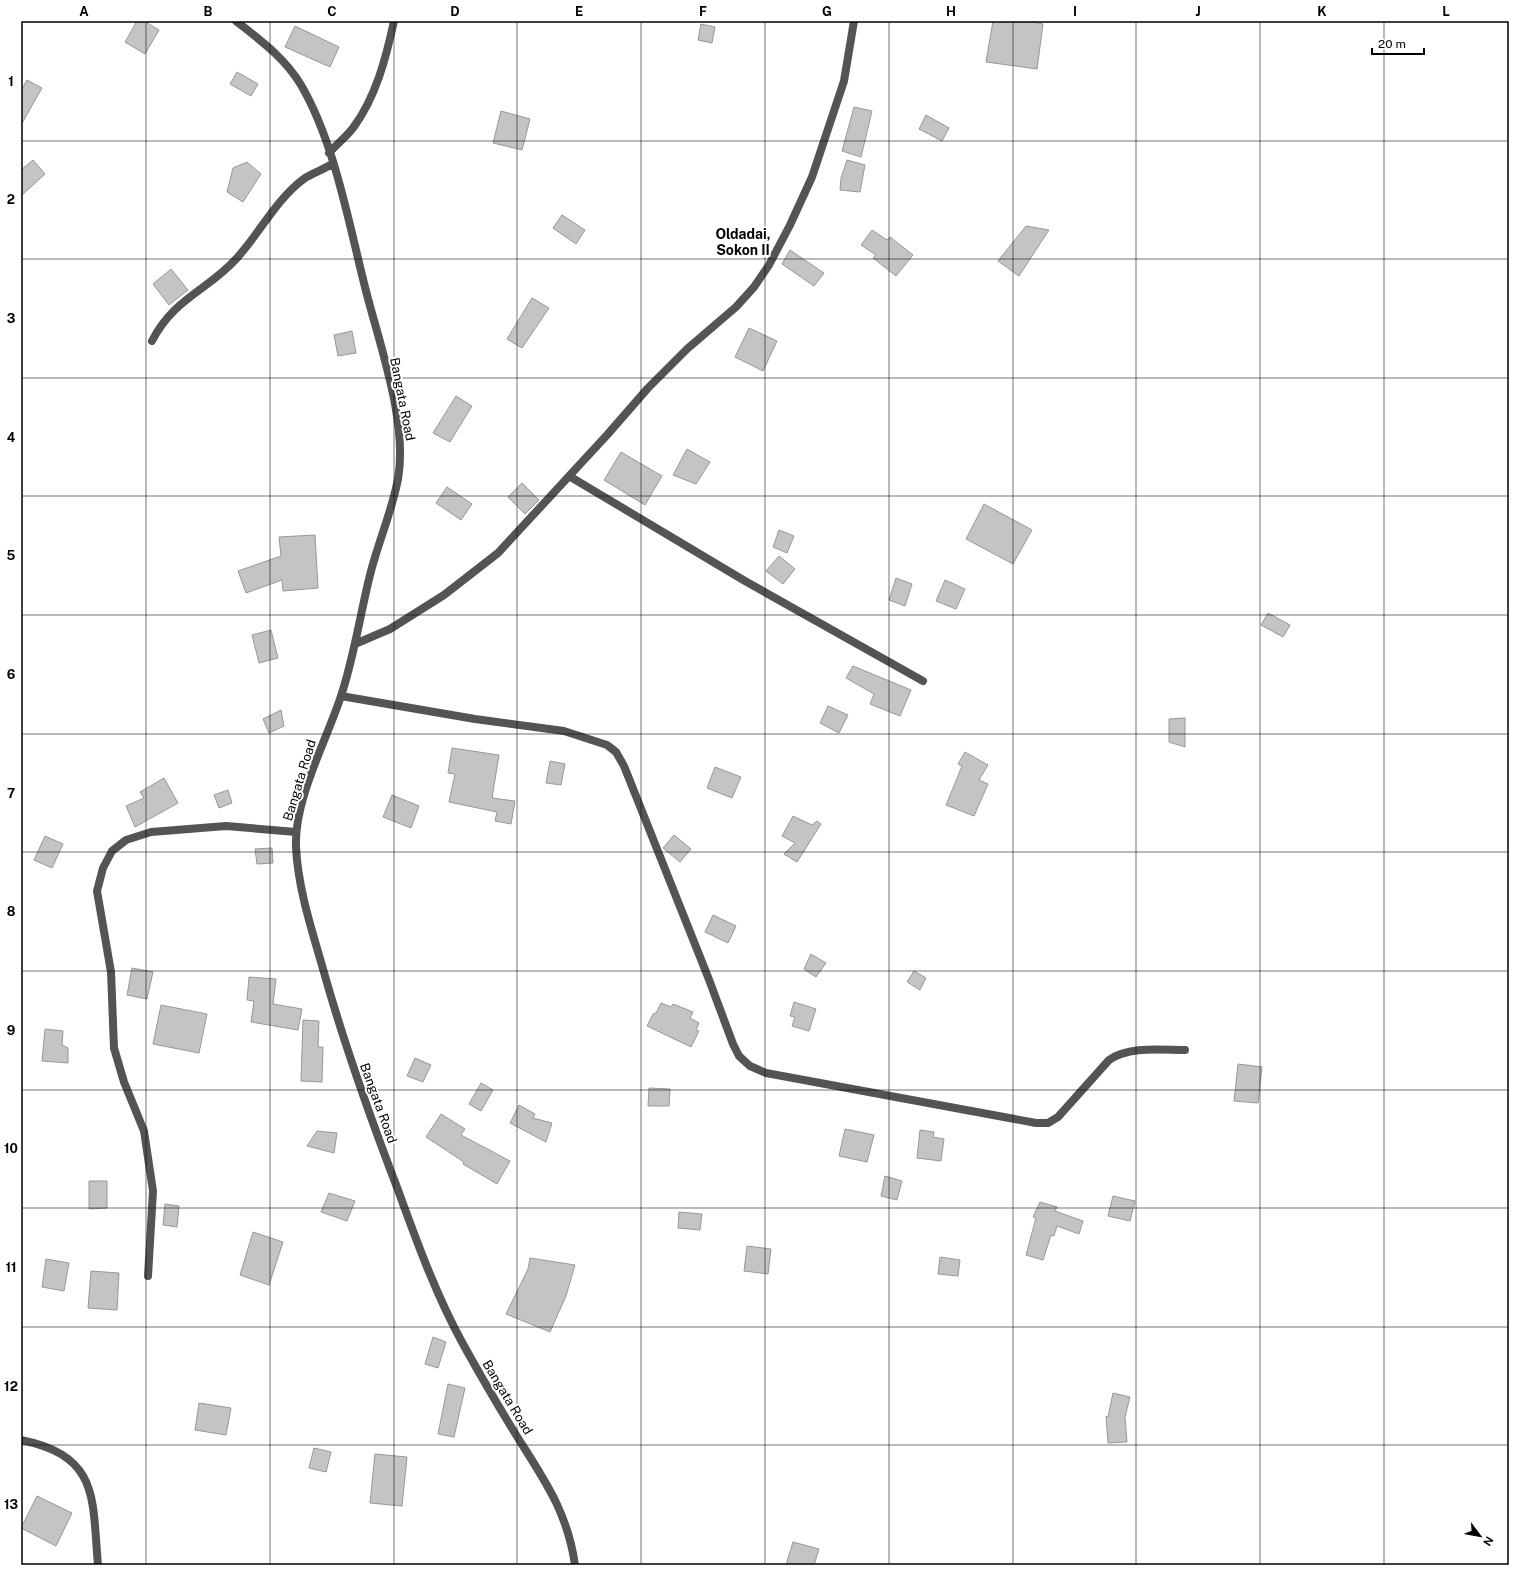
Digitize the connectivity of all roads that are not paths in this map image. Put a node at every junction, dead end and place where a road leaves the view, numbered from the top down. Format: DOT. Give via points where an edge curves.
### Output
graph roads {
  1 [pos="236,21"];
  2 [pos="394,21"];
  3 [pos="854,21"];
  4 [pos="329,153"];
  5 [pos="332,164"];
  6 [pos="152,341"];
  7 [pos="569,476"];
  8 [pos="355,644"];
  9 [pos="923,680"];
  10 [pos="341,696"];
  11 [pos="296,832"];
  12 [pos="1185,1050"];
  13 [pos="148,1276"];
  14 [pos="21,1440"];
  15 [pos="98,1565"];
  16 [pos="575,1565"];
  1 -- 4 [label="street, Bangata Road" via="282,59 299,81 317,117"];
  2 -- 4 [label="street" via="385,63 365,108 353,128"];
  3 -- 7 [label="street" via="844,81 812,177 768,265 754,287 736,307 687,349 648,388"];
  4 -- 5 [label="street, Bangata Road"];
  5 -- 6 [label="street" via="305,178 284,198 237,259 175,308"];
  5 -- 8 [label="street, Bangata Road" via="392,392 400,446 397,483 371,572"];
  7 -- 8 [label="street" via="498,553 444,595 390,628"];
  7 -- 9 [label="street" via="745,581"];
  8 -- 10 [label="street, Bangata Road"];
  10 -- 11 [label="street, Bangata Road" via="323,740"];
  10 -- 12 [label="street" via="564,731 608,745 616,752 624,766 733,1044 739,1056 750,1066 766,1073 1029,1121 1048,1122 1058,1117 1109,1060 1118,1054"];
  11 -- 13 [label="street" via="226,826 151,832 126,840 112,851 103,868 97,891 111,972 114,1048 124,1082 144,1131 153,1191"];
  11 -- 16 [label="street, Bangata Road" via="301,884 334,1005 362,1094 413,1231 462,1343 550,1488 563,1515 573,1546"];
  14 -- 15 [label="street" via="44,1444 70,1459 83,1474 92,1497"];
}
